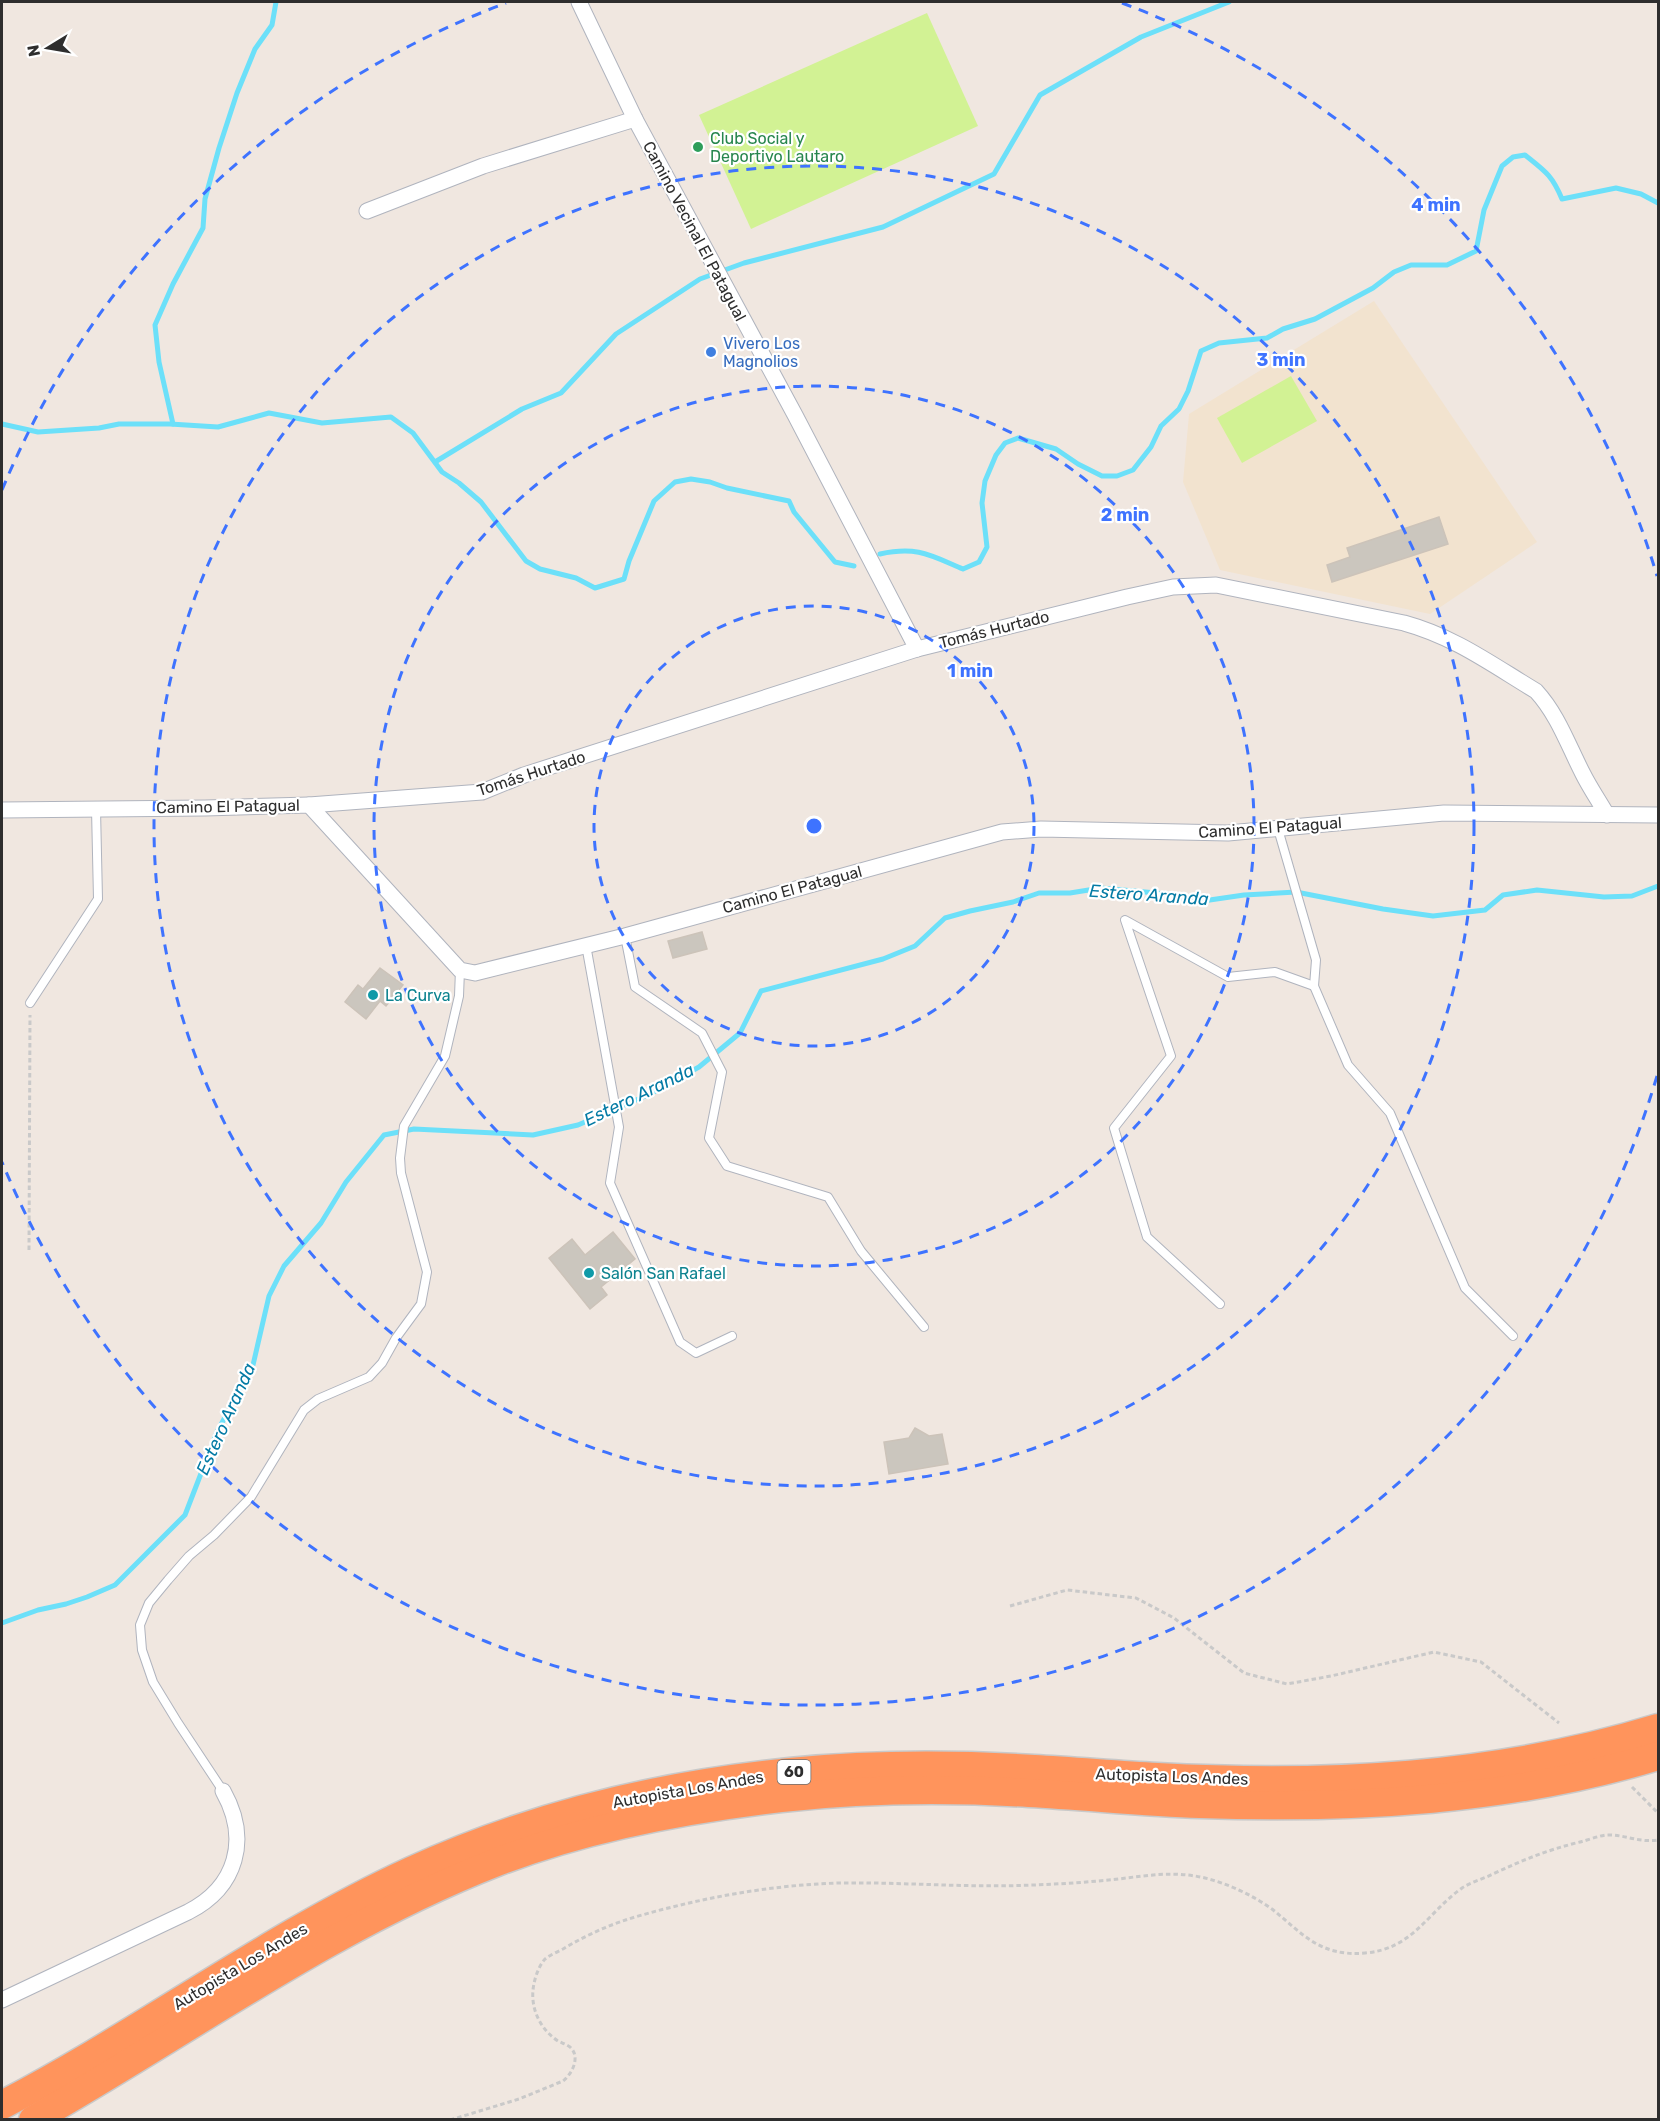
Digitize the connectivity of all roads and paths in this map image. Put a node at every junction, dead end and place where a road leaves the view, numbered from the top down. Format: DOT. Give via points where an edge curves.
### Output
graph roads {
  1 [pos="579,2"];
  2 [pos="635,119"];
  3 [pos="368,211"];
  4 [pos="917,649"];
  5 [pos="309,805"];
  6 [pos="96,808"];
  7 [pos="2,810"];
  8 [pos="1607,815"];
  9 [pos="1659,815"];
  10 [pos="1278,829"];
  11 [pos="625,936"];
  12 [pos="586,944"];
  13 [pos="460,970"];
  14 [pos="1314,986"];
  15 [pos="30,1003"];
  16 [pos="29,1250"];
  17 [pos="1220,1304"];
  18 [pos="924,1327"];
  19 [pos="732,1336"];
  20 [pos="1513,1336"];
  21 [pos="1010,1606"];
  22 [pos="1559,1723"];
  23 [pos="1659,1728"];
  24 [pos="1659,1756"];
  25 [pos="1632,1787"];
  26 [pos="223,1791"];
  27 [pos="1659,1813"];
  28 [pos="1659,1840"];
  29 [pos="2,2000"];
  30 [pos="2,2105"];
  31 [pos="33,2120"];
  32 [pos="450,2120"];
  1 -- 2 [label="street, Camino Vecinal El Patagual"];
  2 -- 3 [label="street" via="483,166"];
  2 -- 4 [label="street, Camino Vecinal El Patagual"];
  4 -- 5 [label="street, Tomás Hurtado" via="524,775 482,792"];
  4 -- 8 [label="street, Tomás Hurtado" via="1184,586 1216,585 1404,623 1455,642 1536,691 1557,719"];
  5 -- 6 [label="street, Camino El Patagual"];
  5 -- 13 [label="street, Camino El Patagual"];
  6 -- 7 [label="street, Camino El Patagual"];
  6 -- 15 [label="lane" via="98,899"];
  8 -- 9 [label="street, Camino El Patagual"];
  8 -- 10 [label="street, Camino El Patagual" via="1444,813"];
  10 -- 11 [label="street, Camino El Patagual" via="1228,833 1002,832"];
  10 -- 14 [label="lane" via="1316,960"];
  11 -- 12 [label="street, Camino El Patagual"];
  11 -- 18 [label="lane" via="635,987 702,1033 722,1072 709,1138 727,1166 828,1197 861,1251"];
  12 -- 13 [label="street, Camino El Patagual" via="475,973"];
  12 -- 19 [label="lane" via="619,1127 610,1183 680,1342 696,1353"];
  13 -- 26 [label="lane" via="459,996 445,1056 404,1126 400,1158 427,1272 421,1304 369,1377 318,1399 304,1410 252,1497 189,1556 149,1603 140,1625 142,1650 153,1682"];
  14 -- 17 [label="lane" via="1275,972 1228,977 1125,920 1171,1056 1114,1128 1147,1237"];
  14 -- 20 [label="lane" via="1348,1065 1390,1113 1465,1288"];
  15 -- 16 [label="path"];
  21 -- 22 [label="path" via="1067,1590 1136,1598 1174,1618 1244,1673 1287,1684 1434,1652 1480,1662"];
  23 -- 30 [label="highway, Autopista Los Andes / 60" via="1518,1763 1418,1774 1253,1780 1034,1768 880,1766 742,1778 610,1802 503,1833 407,1873 320,1919"];
  24 -- 31 [label="highway, Autopista Los Andes / 60" via="1518,1789 1395,1802 1220,1804 907,1790 784,1798 650,1819 534,1849 375,1918"];
  25 -- 27 [label="path"];
  26 -- 29 [label="street" via="235,1816 237,1844 230,1872 212,1896 188,1912"];
  28 -- 32 [label="path" via="1645,1842 1606,1835 1543,1852 1463,1888 1398,1944 1360,1954 1320,1946 1269,1907 1229,1886 1164,1873 1077,1883 985,1887 793,1886 668,1907 593,1931 546,1959 540,1967 533,1986 534,2006 550,2036 572,2051 575,2062 569,2077 519,2099"];
}
